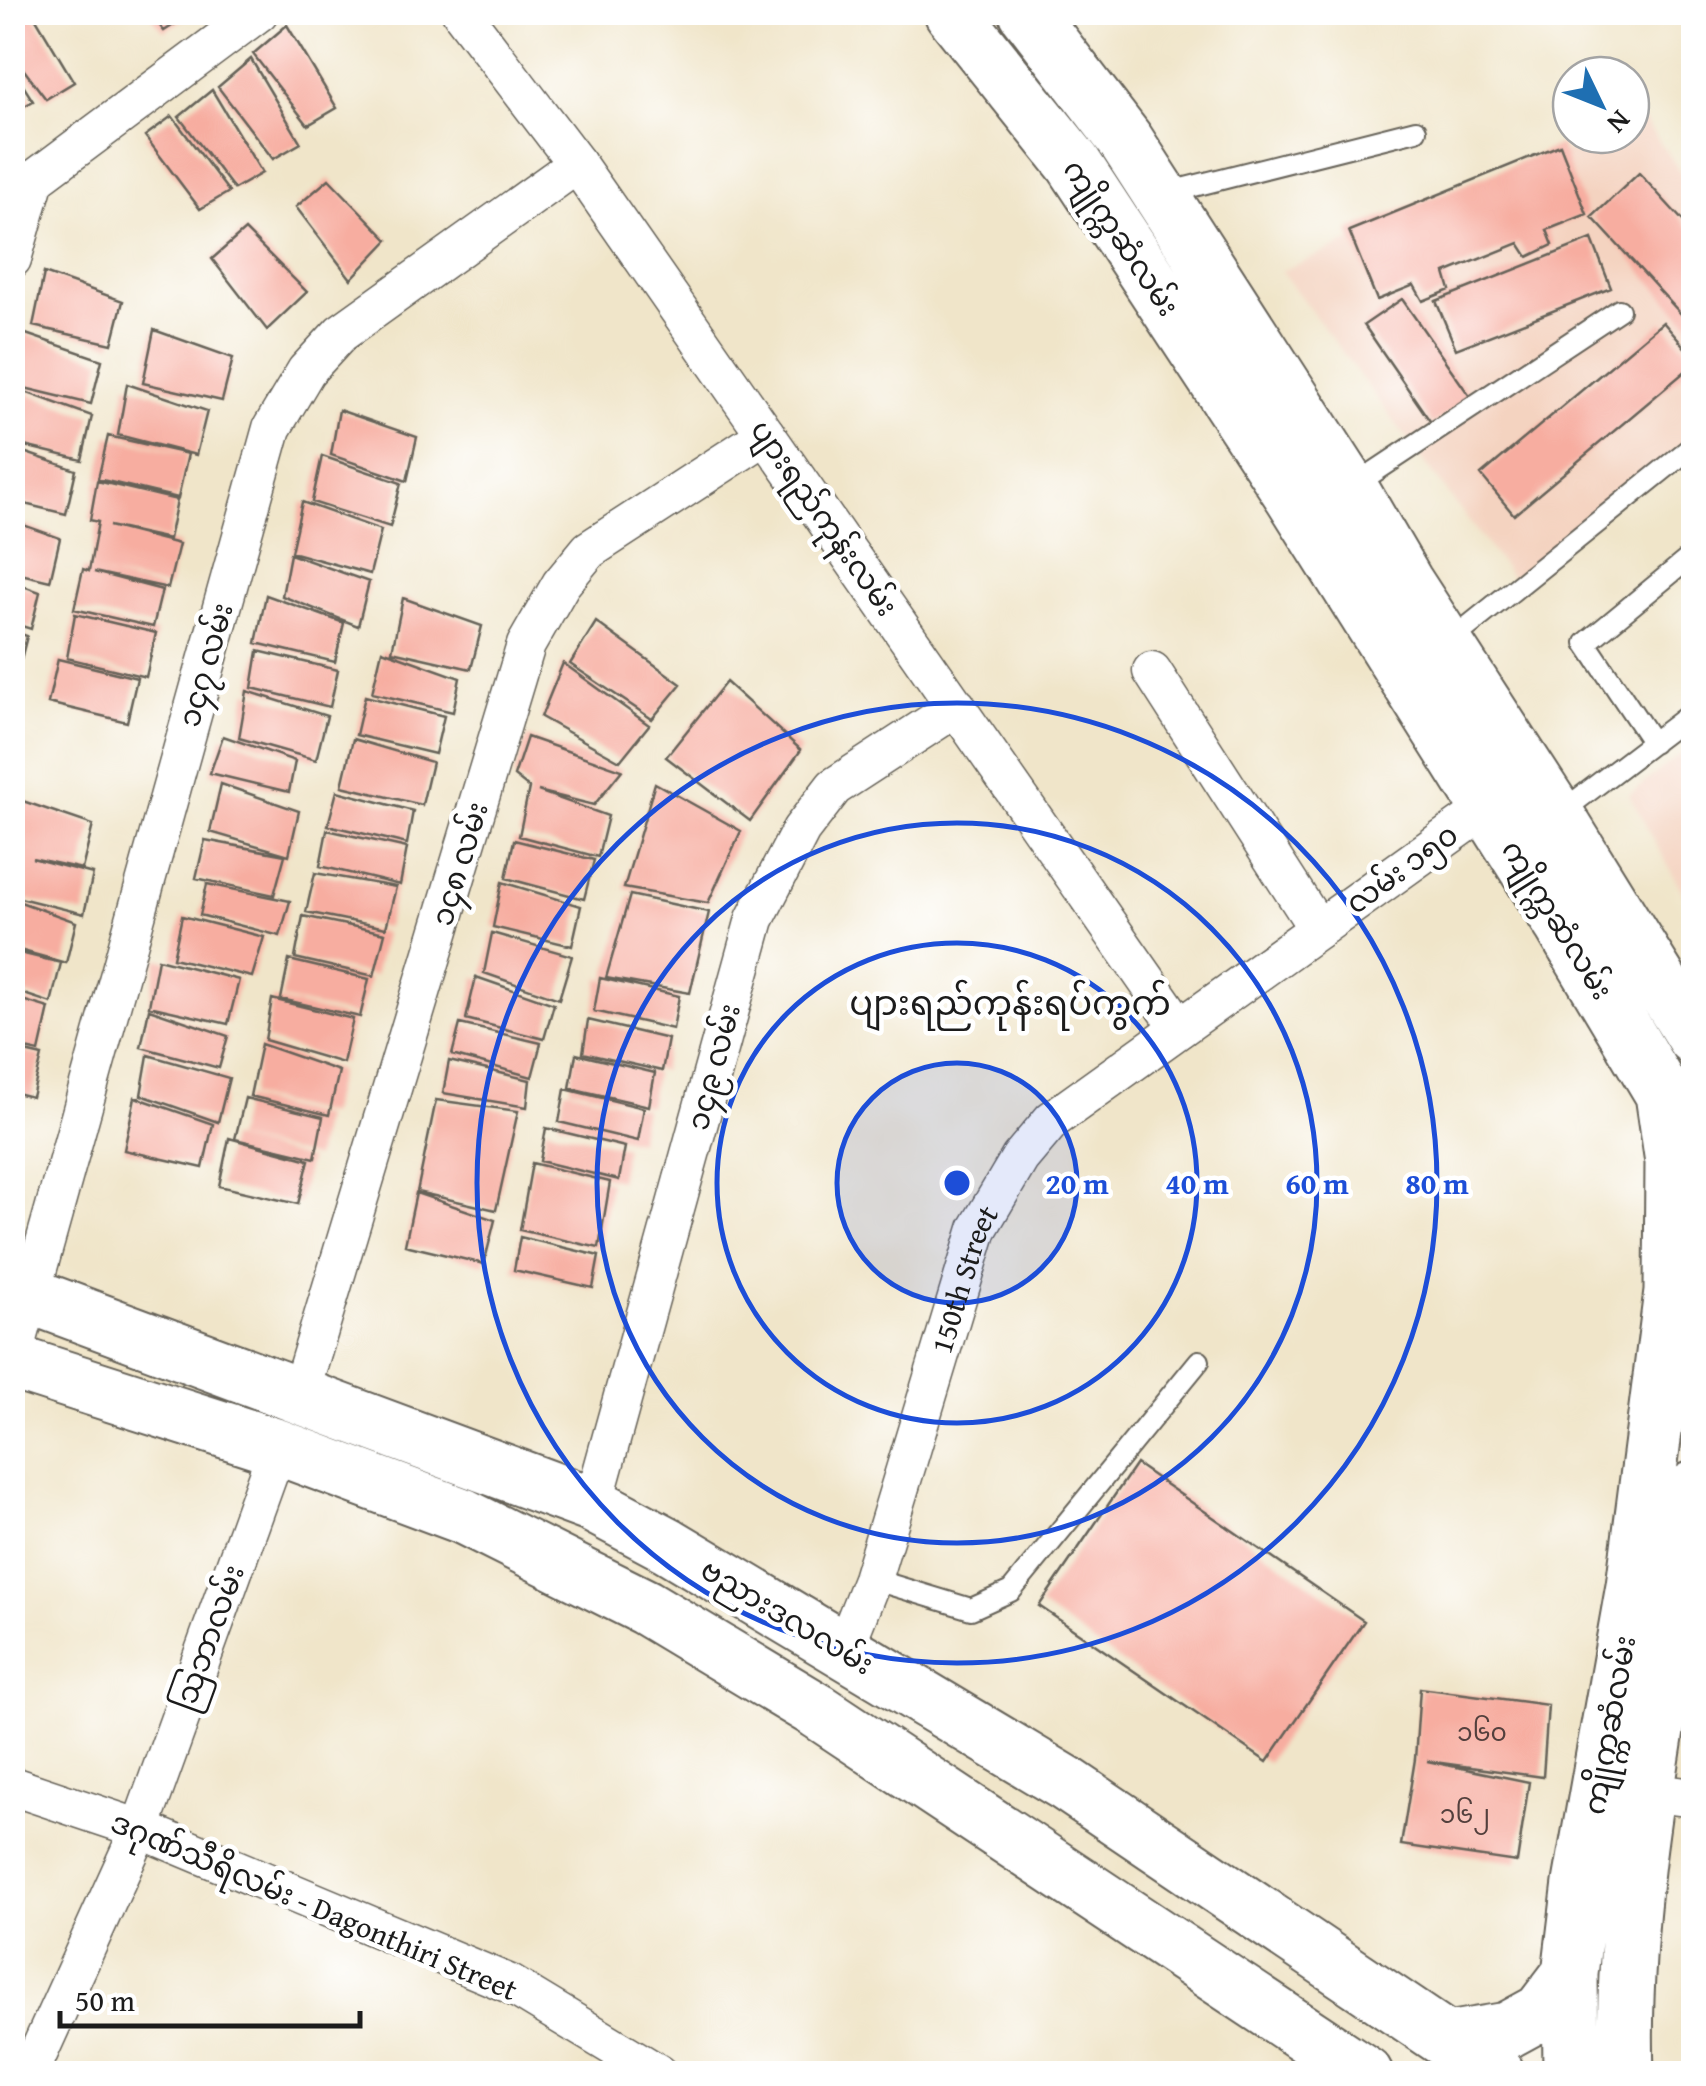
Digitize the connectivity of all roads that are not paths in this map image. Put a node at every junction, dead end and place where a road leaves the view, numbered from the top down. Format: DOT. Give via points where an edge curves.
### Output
graph roads {
  1 [pos="259,12"];
  2 [pos="462,12"];
  3 [pos="952,12"];
  4 [pos="1027,12"];
  5 [pos="1416,130"];
  6 [pos="576,164"];
  7 [pos="24,183"];
  8 [pos="1160,194"];
  9 [pos="12,259"];
  10 [pos="1619,310"];
  11 [pos="766,435"];
  12 [pos="1694,444"];
  13 [pos="1321,492"];
  14 [pos="1694,554"];
  15 [pos="1425,661"];
  16 [pos="1152,671"];
  17 [pos="956,708"];
  18 [pos="1694,710"];
  19 [pos="1653,743"];
  20 [pos="1487,808"];
  21 [pos="1557,816"];
  22 [pos="1318,929"];
  23 [pos="1180,1028"];
  24 [pos="1694,1037"];
  25 [pos="1678,1090"];
  26 [pos="21,1292"];
  27 [pos="1198,1360"];
  28 [pos="12,1361"];
  29 [pos="300,1394"];
  30 [pos="278,1447"];
  31 [pos="1694,1489"];
  32 [pos="593,1505"];
  33 [pos="1689,1569"];
  34 [pos="872,1579"];
  35 [pos="843,1652"];
  36 [pos="12,1786"];
  37 [pos="1671,1795"];
  38 [pos="140,1829"];
  39 [pos="1570,1974"];
  40 [pos="1448,2040"];
  41 [pos="1625,2052"];
  42 [pos="29,2074"];
  43 [pos="659,2074"];
  44 [pos="1365,2074"];
  45 [pos="1497,2074"];
  46 [pos="1572,2074"];
  1 -- 7 [label="street"];
  2 -- 6 [label="street, ပျားရည်ကုန်းလမ်း"];
  3 -- 13 [label="main road, ကျိုက္ကဆံလမ်း"];
  4 -- 8 [label="main road, ကျိုက္ကဆံလမ်း"];
  5 -- 8 [label="lane"];
  6 -- 11 [label="street, ပျားရည်ကုန်းလမ်း"];
  6 -- 26 [label="street, ၁၄၇ လမ်း" via="341,334 306,371 272,428"];
  7 -- 9 [label="street"];
  8 -- 13 [label="main road, ကျိုက္ကဆံလမ်း"];
  10 -- 13 [label="lane"];
  11 -- 17 [label="street, ပျားရည်ကုန်းလမ်း"];
  11 -- 29 [label="street, ၁၄၈ လမ်း" via="588,550 526,645"];
  12 -- 15 [label="lane"];
  13 -- 15 [label="main road, ကျိုက္ကဆံလမ်း"];
  14 -- 19 [label="lane" via="1586,644"];
  15 -- 20 [label="main road, ကျိုက္ကဆံလမ်း"];
  15 -- 21 [label="main road, ကျိုက္ကဆံလမ်း"];
  16 -- 22 [label="street"];
  17 -- 23 [label="street, ပျားရည်ကုန်းလမ်း"];
  17 -- 32 [label="street, ၁၄၉ လမ်း" via="834,787 801,830 755,919"];
  18 -- 19 [label="lane"];
  19 -- 21 [label="lane"];
  20 -- 22 [label="street, လမ်း ၁၅၀"];
  20 -- 25 [label="main road, ကျိုက္ကဆံလမ်း"];
  21 -- 24 [label="main road, ကျိုက္ကဆံလမ်း"];
  22 -- 23 [label="street, 150th Street"];
  23 -- 34 [label="street, 150th Street" via="1052,1120 1020,1158 978,1229"];
  25 -- 39 [label="main road, ကျိုက္ကဆံလမ်း" via="1672,1292 1634,1586"];
  26 -- 28 [label="street, ၁၄၇ လမ်း"];
  26 -- 29 [label="main road, ဗညားဒလလမ်း"];
  27 -- 34 [label="lane" via="1012,1592 971,1609"];
  28 -- 30 [label="main road"];
  29 -- 32 [label="main road, ဗညားဒလလမ်း"];
  30 -- 38 [label="street, ဩဘာလမ်း"];
  30 -- 44 [label="main road" via="463,1516 645,1606 818,1710"];
  31 -- 33 [label="main road, ကျိုက္ကဆံလမ်း"];
  32 -- 35 [label="main road, ဗညားဒလလမ်း"];
  33 -- 37 [label="main road, ကျိုက္ကဆံလမ်း"];
  34 -- 35 [label="street, 150th Street"];
  35 -- 40 [label="main road, ဗညားဒလလမ်း" via="1068,1784"];
  36 -- 38 [label="street, ဒဂုဏ်သီရိလမ်း - Dagonthiri Street"];
  37 -- 41 [label="main road, ကျိုက္ကဆံလမ်း" via="1628,1954"];
  38 -- 42 [label="street, ဩဘာလမ်း"];
  38 -- 43 [label="street, ဒဂုဏ်သီရိလမ်း - Dagonthiri Street" via="510,1984"];
  39 -- 40 [label="main road" via="1541,2012 1508,2030"];
  39 -- 46 [label="main road, ကျိုက္ကဆံလမ်း"];
  40 -- 45 [label="main road, ဗညားဒလလမ်း"];
}
